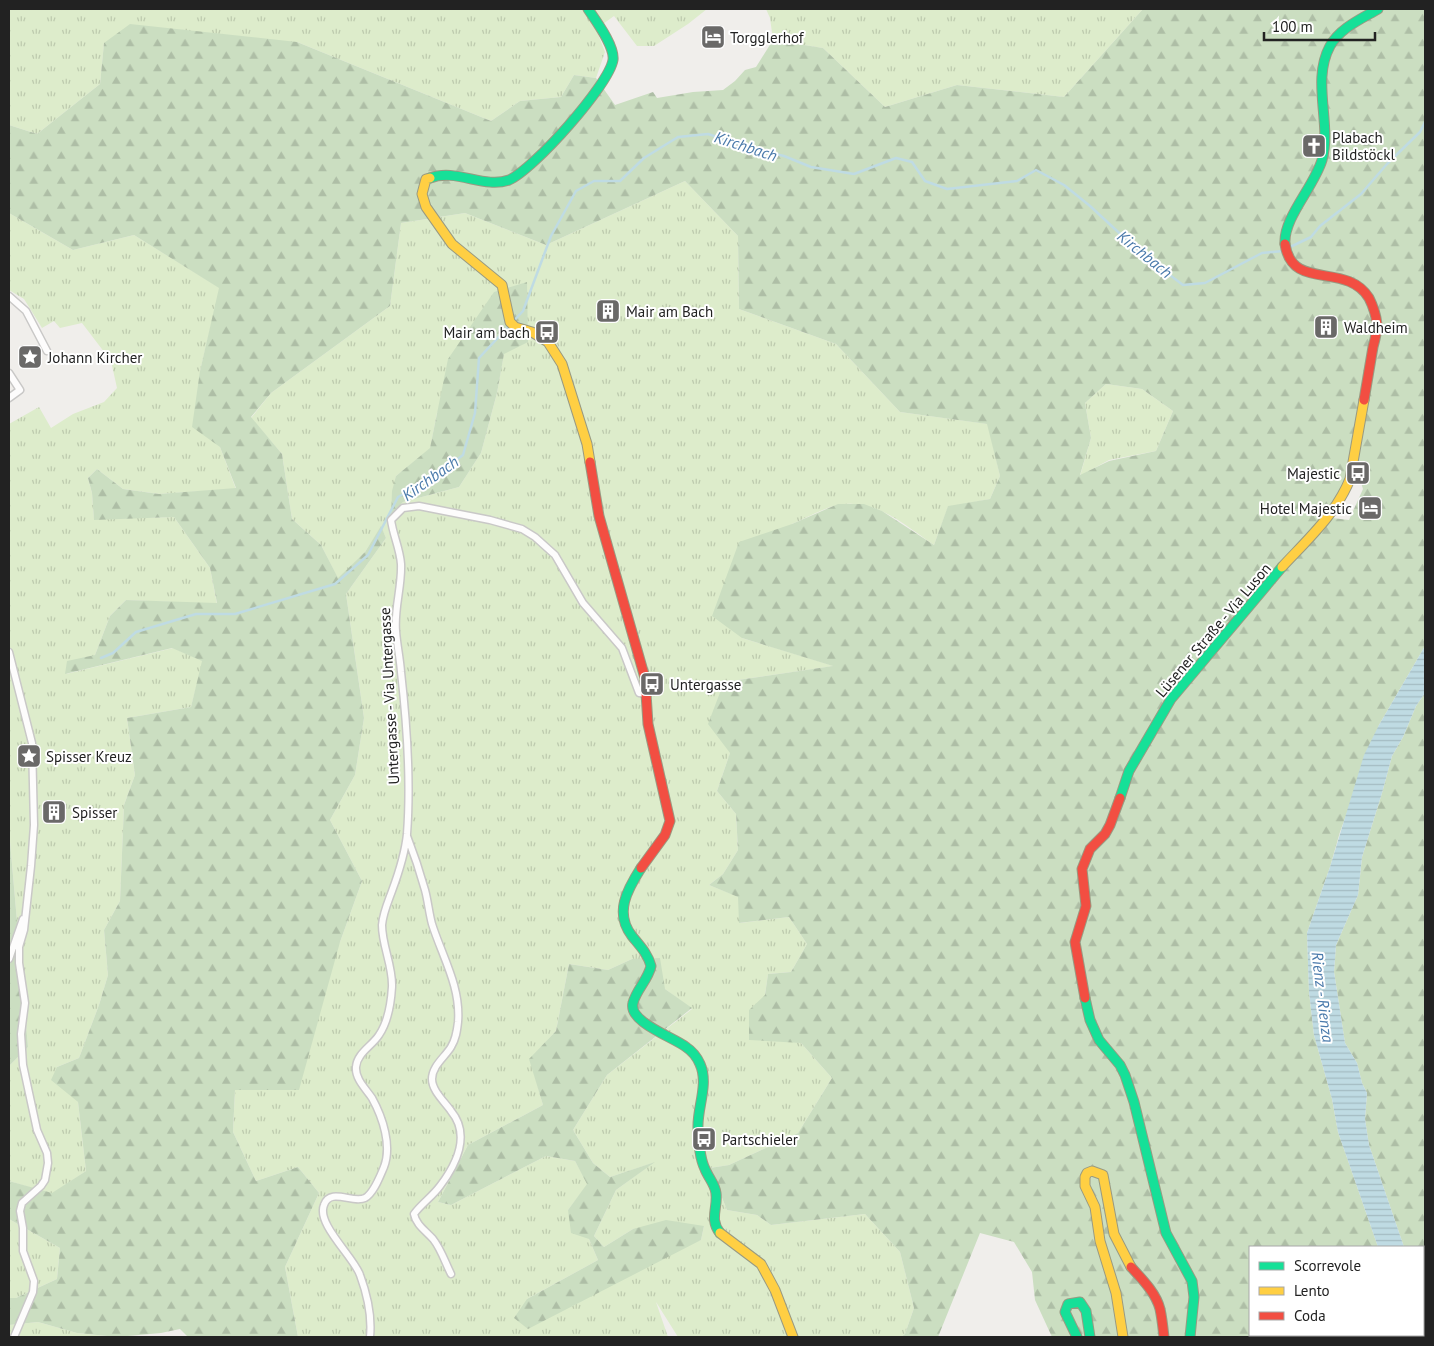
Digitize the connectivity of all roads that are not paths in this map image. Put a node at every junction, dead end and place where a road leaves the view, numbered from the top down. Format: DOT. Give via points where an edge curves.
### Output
graph roads {
  1 [pos="588,9"];
  2 [pos="1378,9"];
  3 [pos="9,296"];
  4 [pos="46,351"];
  5 [pos="9,373"];
  6 [pos="9,398"];
  7 [pos="9,652"];
  8 [pos="646,694"];
  9 [pos="407,835"];
  10 [pos="25,913"];
  11 [pos="9,959"];
  12 [pos="451,1274"];
  13 [pos="14,1337"];
  14 [pos="370,1337"];
  15 [pos="793,1337"];
  16 [pos="1077,1337"];
  17 [pos="1090,1337"];
  18 [pos="1122,1337"];
  19 [pos="1164,1337"];
  20 [pos="1190,1337"];
  1 -- 8 [label="street" via="603,33 613,59 604,78 575,118 550,145 509,180 434,174 426,179 422,194 426,206 452,244 502,285 510,322 548,342 562,364 587,444 599,516 645,678"];
  2 -- 20 [label="street, Lüsener Straße - Via Luson" via="1340,32 1325,56 1322,68 1325,135 1322,159 1284,240 1290,260 1297,268 1311,274 1349,279 1361,286 1375,311 1377,326 1350,479 1335,508 1171,699 1129,771 1110,825 1086,855 1082,870 1086,906 1075,942 1086,1008 1099,1040 1126,1075 1166,1233 1192,1280 1194,1297"];
  3 -- 4 [label="street" via="26,312"];
  5 -- 6 [label="street" via="20,390"];
  7 -- 10 [label="street" via="32,743 34,825"];
  8 -- 9 [label="street, Untergasse - Via Untergasse" via="639,693 622,648 583,603 555,555 535,537 522,529 490,520 419,506 403,508 391,520 401,562 395,615 407,744"];
  8 -- 15 [label="street" via="649,731 670,821 668,829 630,885 623,905 626,926 646,952 652,966 634,999 632,1011 640,1022 674,1038 699,1061 703,1077 699,1141 702,1162 716,1190 714,1224 723,1236 760,1263 772,1283"];
  9 -- 12 [label="street, Untergasse - Via Untergasse" via="458,996 457,1036 434,1072 432,1081 458,1119 460,1144 452,1167 439,1187 414,1214 415,1220 439,1248"];
  9 -- 14 [label="street, Untergasse - Via Untergasse" via="403,859 382,924 392,974 390,1007 380,1034 356,1063 358,1077 384,1125 388,1149 384,1166 366,1198 338,1196 328,1199 323,1213 336,1240 360,1275 370,1318"];
  10 -- 11 [label="street"];
  10 -- 13 [label="street" via="19,963 24,1003 23,1065 37,1130 48,1163 45,1180 22,1203 20,1210 23,1251 34,1281"];
  16 -- 17 [label="street" via="1064,1312 1073,1302 1084,1306"];
  18 -- 19 [label="street" via="1116,1293 1100,1241 1095,1207 1084,1186 1085,1177 1092,1171 1102,1175 1114,1234 1129,1264 1156,1300"];
}
